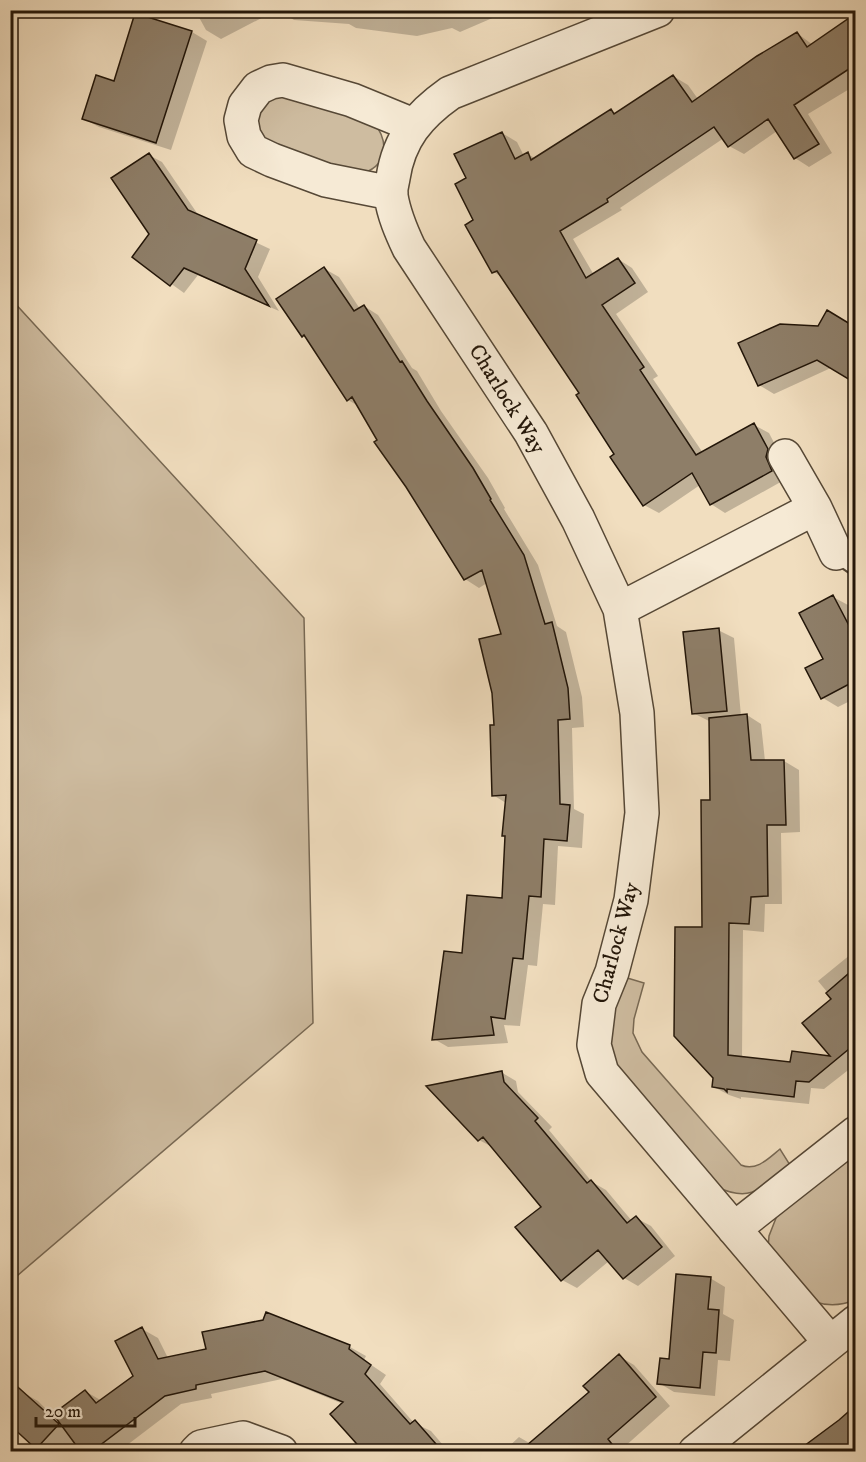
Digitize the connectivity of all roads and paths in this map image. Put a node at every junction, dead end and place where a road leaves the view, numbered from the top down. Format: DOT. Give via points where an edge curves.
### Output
graph roads {
  1 [pos="658,10"];
  2 [pos="414,125"];
  3 [pos="391,193"];
  4 [pos="785,456"];
  5 [pos="815,508"];
  6 [pos="846,560"];
  7 [pos="620,609"];
  8 [pos="855,1133"];
  9 [pos="734,1229"];
  10 [pos="843,1332"];
  11 [pos="196,1452"];
  12 [pos="281,1452"];
  13 [pos="695,1452"];
  1 -- 2 [label="street, Charlock Way" via="450,93"];
  2 -- 3 [label="street, Charlock Way" via="395,164"];
  2 -- 3 [label="street" via="352,100 283,80 258,88 246,105 242,128 253,151 326,180"];
  3 -- 7 [label="street, Charlock Way" via="396,219 409,248 531,433 578,519"];
  4 -- 5 [label="street"];
  5 -- 6 [label="street"];
  5 -- 7 [label="street"];
  7 -- 9 [label="street, Charlock Way" via="637,713 642,813 631,900 612,972 599,1004 594,1045 602,1073"];
  8 -- 9 [label="street"];
  9 -- 10 [label="street, Charlock Way"];
  10 -- 13 [label="street"];
  11 -- 12 [label="street" via="201,1447 243,1438"];
}
